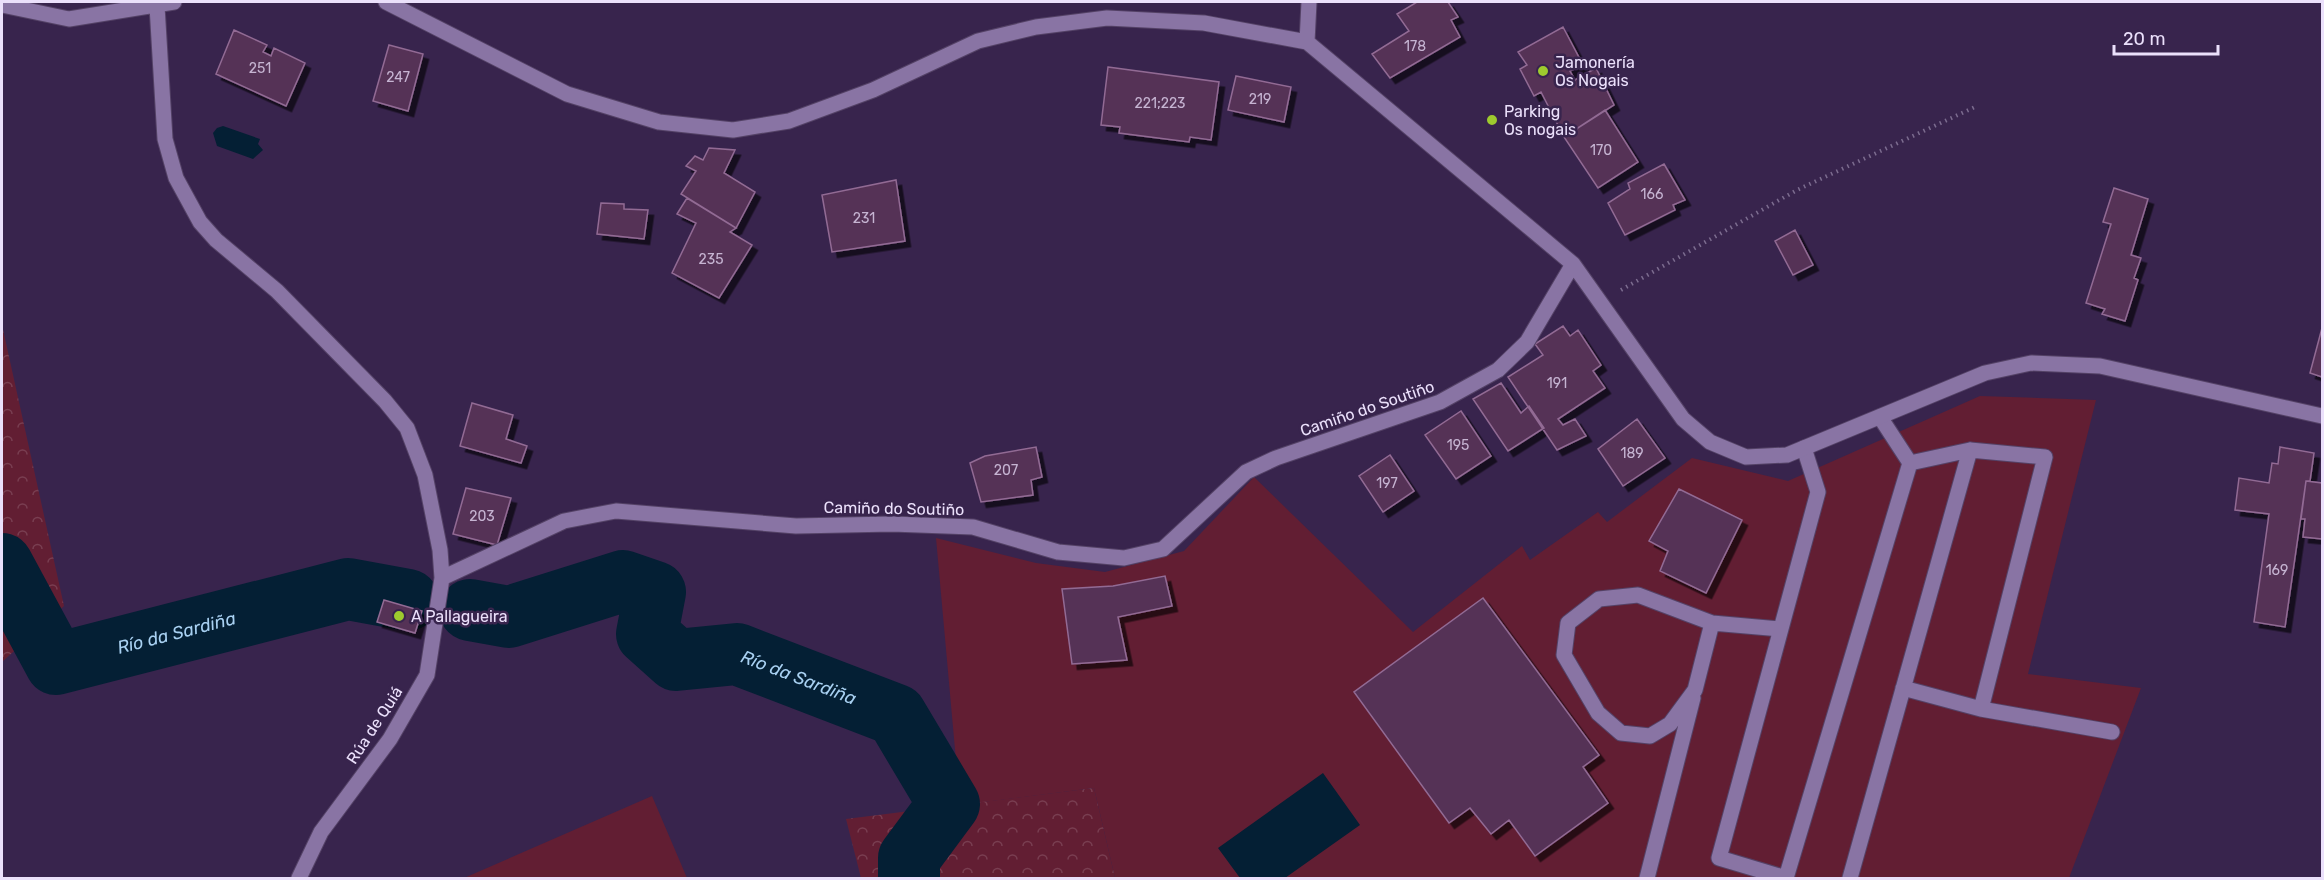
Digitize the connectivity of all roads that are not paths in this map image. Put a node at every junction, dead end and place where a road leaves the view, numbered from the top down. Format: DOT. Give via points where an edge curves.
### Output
graph roads {
  1 [pos="174,2"];
  2 [pos="386,2"];
  3 [pos="1309,2"];
  4 [pos="2,5"];
  5 [pos="157,6"];
  6 [pos="1307,42"];
  7 [pos="1573,264"];
  8 [pos="2322,416"];
  9 [pos="1880,417"];
  10 [pos="1804,448"];
  11 [pos="1970,450"];
  12 [pos="1910,463"];
  13 [pos="442,578"];
  14 [pos="1712,623"];
  15 [pos="1781,629"];
  16 [pos="1903,688"];
  17 [pos="1695,690"];
  18 [pos="1981,709"];
  19 [pos="2112,732"];
  20 [pos="299,879"];
  21 [pos="1647,879"];
  22 [pos="1850,879"];
  1 -- 5 [label="street"];
  2 -- 6 [label="street" via="567,94 658,122 733,130 789,121 873,90 978,41 1036,27 1107,18 1204,23"];
  3 -- 6 [label="street"];
  4 -- 5 [label="street" via="69,19"];
  5 -- 13 [label="street, Rúa de Quiá" via="165,139 176,178 200,222 216,240 277,291 407,428 425,475"];
  6 -- 7 [label="street"];
  7 -- 10 [label="street" via="1683,419 1710,442 1746,457 1787,455"];
  7 -- 13 [label="street, Camiño do Soutiño" via="1527,342 1498,370 1440,402 1246,472 1163,549 1124,558 1058,552 973,527 796,526 616,511 564,521"];
  8 -- 9 [label="street" via="2100,366 2031,363 1985,373"];
  9 -- 10 [label="street"];
  9 -- 12 [label="street"];
  10 -- 15 [label="street" via="1818,492"];
  11 -- 12 [label="street"];
  11 -- 16 [label="street"];
  11 -- 18 [label="street" via="2045,456"];
  12 -- 15 [label="street" via="1786,879 1719,858"];
  13 -- 20 [label="street, Rúa de Quiá" via="427,675 390,739 321,832"];
  14 -- 15 [label="street"];
  14 -- 17 [label="street"];
  14 -- 17 [label="street" via="1638,595 1599,599 1568,623 1564,655 1598,713 1621,733 1650,736 1670,724"];
  16 -- 18 [label="street"];
  16 -- 22 [label="street"];
  17 -- 21 [label="street"];
  18 -- 19 [label="street"];
}
